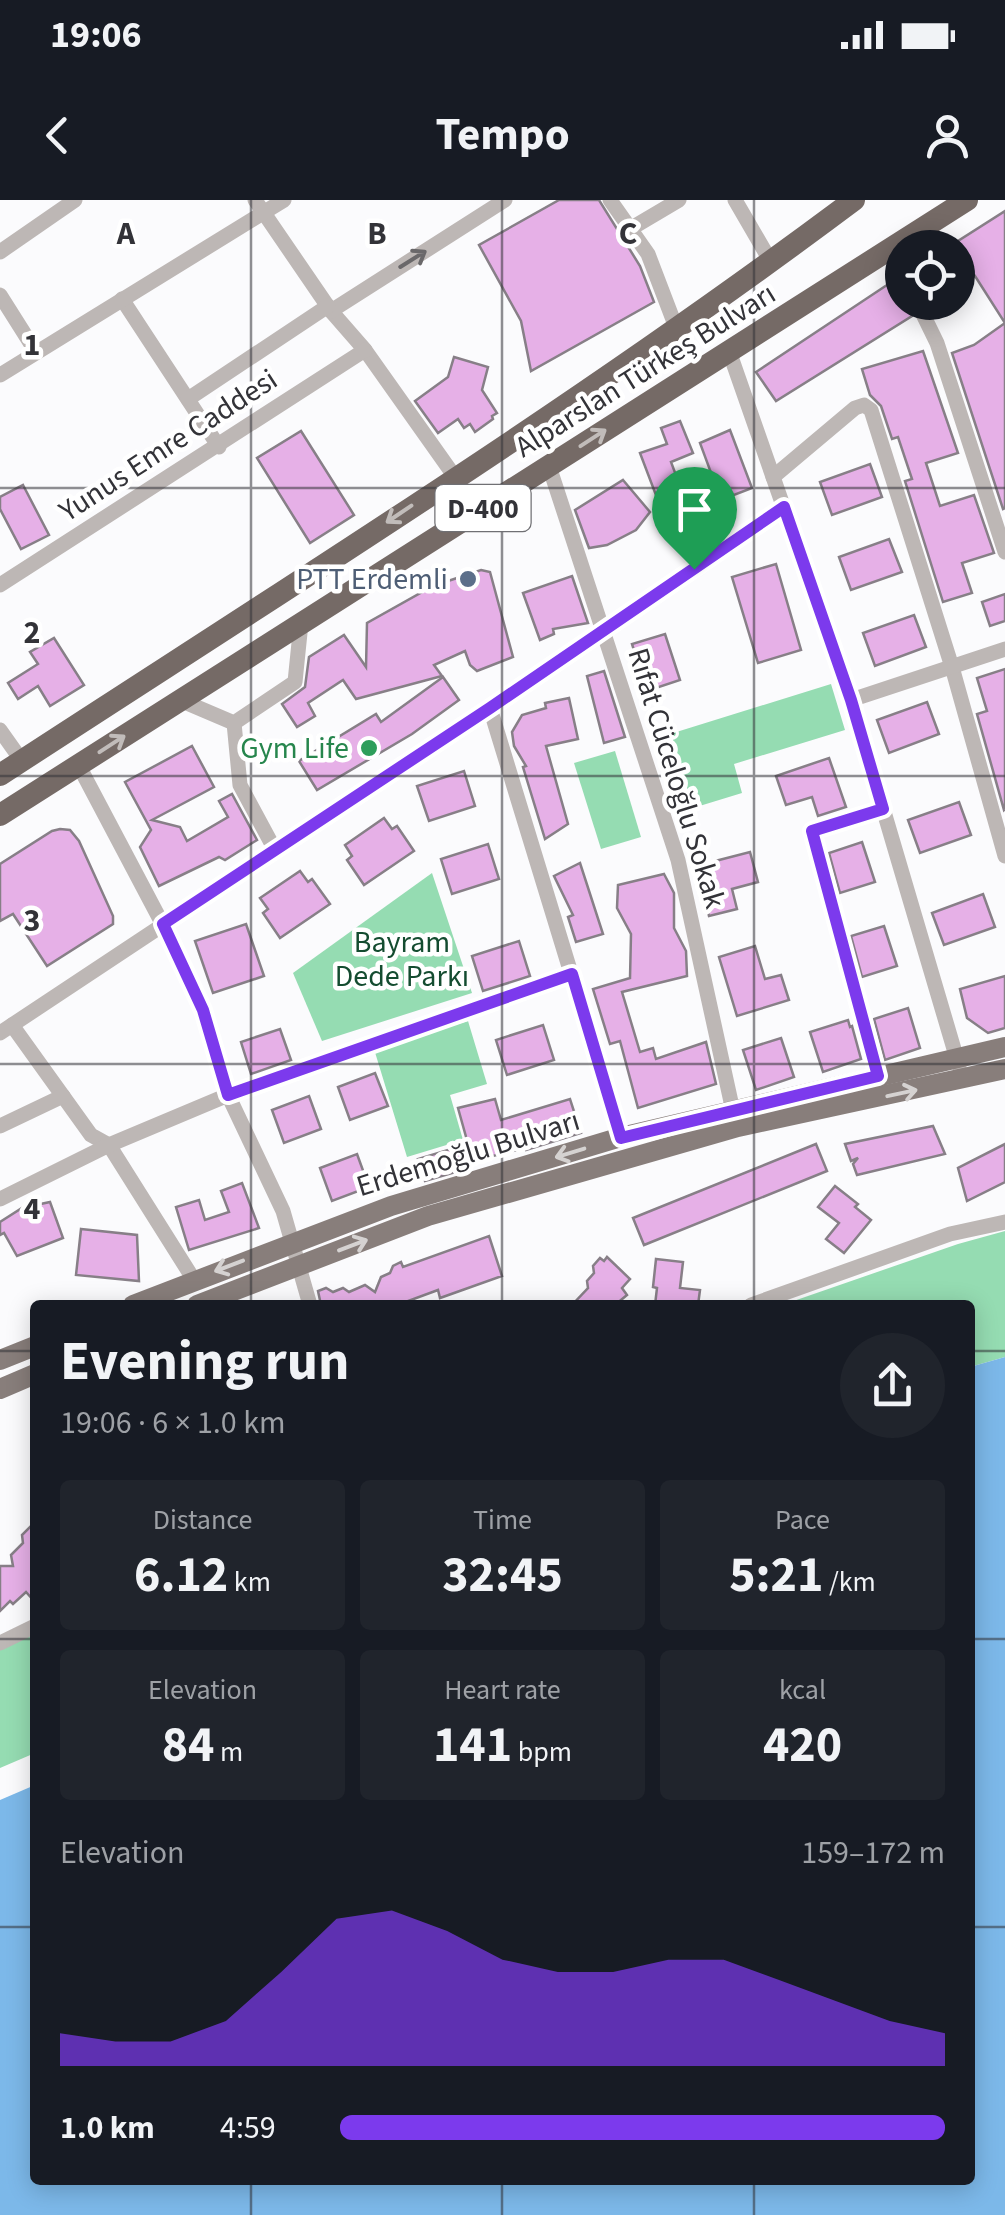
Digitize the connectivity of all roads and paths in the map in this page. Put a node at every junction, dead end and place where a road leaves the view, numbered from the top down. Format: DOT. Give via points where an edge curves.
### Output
graph roads {
  1 [pos="76,200"];
  2 [pos="284,200"];
  3 [pos="506,200"];
  4 [pos="610,200"];
  5 [pos="679,200"];
  6 [pos="734,200"];
  7 [pos="854,200"];
  8 [pos="967,200"];
  9 [pos="260,206"];
  10 [pos="630,229"];
  11 [pos="920,230"];
  12 [pos="0,252"];
  13 [pos="885,252"];
  14 [pos="770,262"];
  15 [pos="0,295"];
  16 [pos="122,299"];
  17 [pos="330,309"];
  18 [pos="926,320"];
  19 [pos="677,330"];
  20 [pos="365,350"];
  21 [pos="730,351"];
  22 [pos="36,352"];
  23 [pos="0,375"];
  24 [pos="188,400"];
  25 [pos="219,447"];
  26 [pos="549,466"];
  27 [pos="773,476"];
  28 [pos="455,477"];
  29 [pos="784,507"];
  30 [pos="1005,552"];
  31 [pos="0,585"];
  32 [pos="301,623"];
  33 [pos="604,631"];
  34 [pos="1005,649"];
  35 [pos="952,667"];
  36 [pos="180,700"];
  37 [pos="851,700"];
  38 [pos="490,708"];
  39 [pos="234,723"];
  40 [pos="0,730"];
  41 [pos="22,761"];
  42 [pos="79,766"];
  43 [pos="0,776"];
  44 [pos="883,809"];
  45 [pos="0,815"];
  46 [pos="275,850"];
  47 [pos="1005,856"];
  48 [pos="163,924"];
  49 [pos="572,974"];
  50 [pos="6,1029"];
  51 [pos="1005,1047"];
  52 [pos="1005,1069"];
  53 [pos="961,1070"];
  54 [pos="878,1076"];
  55 [pos="228,1095"];
  56 [pos="63,1096"];
  57 [pos="734,1111"];
  58 [pos="0,1126"];
  59 [pos="621,1138"];
  60 [pos="109,1145"];
  61 [pos="0,1199"];
  62 [pos="1005,1222"];
  63 [pos="293,1242"];
  64 [pos="299,1266"];
  65 [pos="194,1280"];
  66 [pos="145,1300"];
  67 [pos="210,1300"];
  68 [pos="309,1300"];
  69 [pos="765,1300"];
  70 [pos="30,1348"];
  71 [pos="0,1360"];
  72 [pos="30,1376"];
  73 [pos="0,1390"];
  74 [pos="30,1628"];
  75 [pos="0,1642"];
  1 -- 12 [label="street"];
  2 -- 9 [label="street"];
  17 -- 3 [label="street, one-way"];
  4 -- 10 [label="street"];
  5 -- 10 [label="street"];
  6 -- 14 [label="street"];
  7 -- 14 [label="highway, Alparslan Türkeş Bulvarı / D-400"];
  8 -- 11 [label="highway, Alparslan Türkeş Bulvarı / D-400"];
  9 -- 16 [label="street"];
  9 -- 17 [label="street"];
  10 -- 19 [label="street" via="648,254"];
  13 -- 21 [label="highway, Alparslan Türkeş Bulvarı / D-400"];
  14 -- 19 [label="highway, Alparslan Türkeş Bulvarı / D-400"];
  15 -- 22 [label="street"];
  16 -- 22 [label="street"];
  16 -- 24 [label="street"];
  17 -- 20 [label="street"];
  17 -- 24 [label="street"];
  18 -- 30 [label="street"];
  19 -- 28 [label="highway, Alparslan Türkeş Bulvarı / D-400"];
  20 -- 25 [label="street, Yunus Emre Caddesi"];
  20 -- 28 [label="street"];
  26 -- 21 [label="highway, Alparslan Türkeş Bulvarı / D-400, one-way"];
  21 -- 27 [label="street"];
  22 -- 23 [label="street"];
  24 -- 25 [label="street"];
  25 -- 31 [label="street, Yunus Emre Caddesi"];
  26 -- 32 [label="highway, Alparslan Türkeş Bulvarı / D-400"];
  26 -- 33 [label="street, Rıfat Cüceloğlu Sokak"];
  27 -- 29 [label="street"];
  27 -- 35 [label="street" via="855,408 872,410"];
  28 -- 41 [label="highway, Alparslan Türkeş Bulvarı / D-400, one-way"];
  29 -- 33 [label="street"];
  29 -- 37 [label="street"];
  32 -- 36 [label="highway, Alparslan Türkeş Bulvarı / D-400"];
  32 -- 39 [label="street" via="295,682"];
  33 -- 38 [label="street"];
  33 -- 57 [label="street, Rıfat Cüceloğlu Sokak" via="678,860"];
  34 -- 35 [label="street"];
  35 -- 37 [label="street"];
  35 -- 47 [label="street"];
  36 -- 39 [label="street"];
  42 -- 36 [label="highway, Alparslan Türkeş Bulvarı / D-400, one-way"];
  37 -- 44 [label="street"];
  38 -- 46 [label="street"];
  38 -- 49 [label="street"];
  39 -- 46 [label="street" via="240,784"];
  40 -- 41 [label="street"];
  41 -- 43 [label="highway, Alparslan Türkeş Bulvarı / D-400"];
  42 -- 45 [label="highway, Alparslan Türkeş Bulvarı / D-400"];
  42 -- 48 [label="street"];
  44 -- 53 [label="street"];
  44 -- 54 [label="street" via="812,831"];
  46 -- 48 [label="street"];
  48 -- 50 [label="street"];
  48 -- 55 [label="street" via="203,1010"];
  49 -- 55 [label="street"];
  49 -- 59 [label="street"];
  50 -- 56 [label="street"];
  51 -- 53 [label="main road, Erdemoğlu Bulvarı"];
  52 -- 53 [label="main road, Erdemoğlu Bulvarı"];
  53 -- 54 [label="main road, Erdemoğlu Bulvarı"];
  64 -- 53 [label="main road, Erdemoğlu Bulvarı, one-way" via="428,1216"];
  54 -- 57 [label="main road, Erdemoğlu Bulvarı"];
  55 -- 60 [label="street"];
  55 -- 63 [label="street"];
  56 -- 58 [label="street"];
  56 -- 60 [label="street" via="92,1136"];
  57 -- 59 [label="main road, Erdemoğlu Bulvarı"];
  59 -- 63 [label="main road, Erdemoğlu Bulvarı, one-way"];
  60 -- 61 [label="street"];
  60 -- 65 [label="street"];
  62 -- 69 [label="street" via="950,1234"];
  63 -- 64 [label="street"];
  63 -- 65 [label="main road, Erdemoğlu Bulvarı, one-way"];
  64 -- 67 [label="main road, Erdemoğlu Bulvarı"];
  64 -- 68 [label="street"];
  65 -- 66 [label="main road, Erdemoğlu Bulvarı"];
  70 -- 71 [label="main road"];
  72 -- 73 [label="main road"];
  74 -- 75 [label="street"];
}
